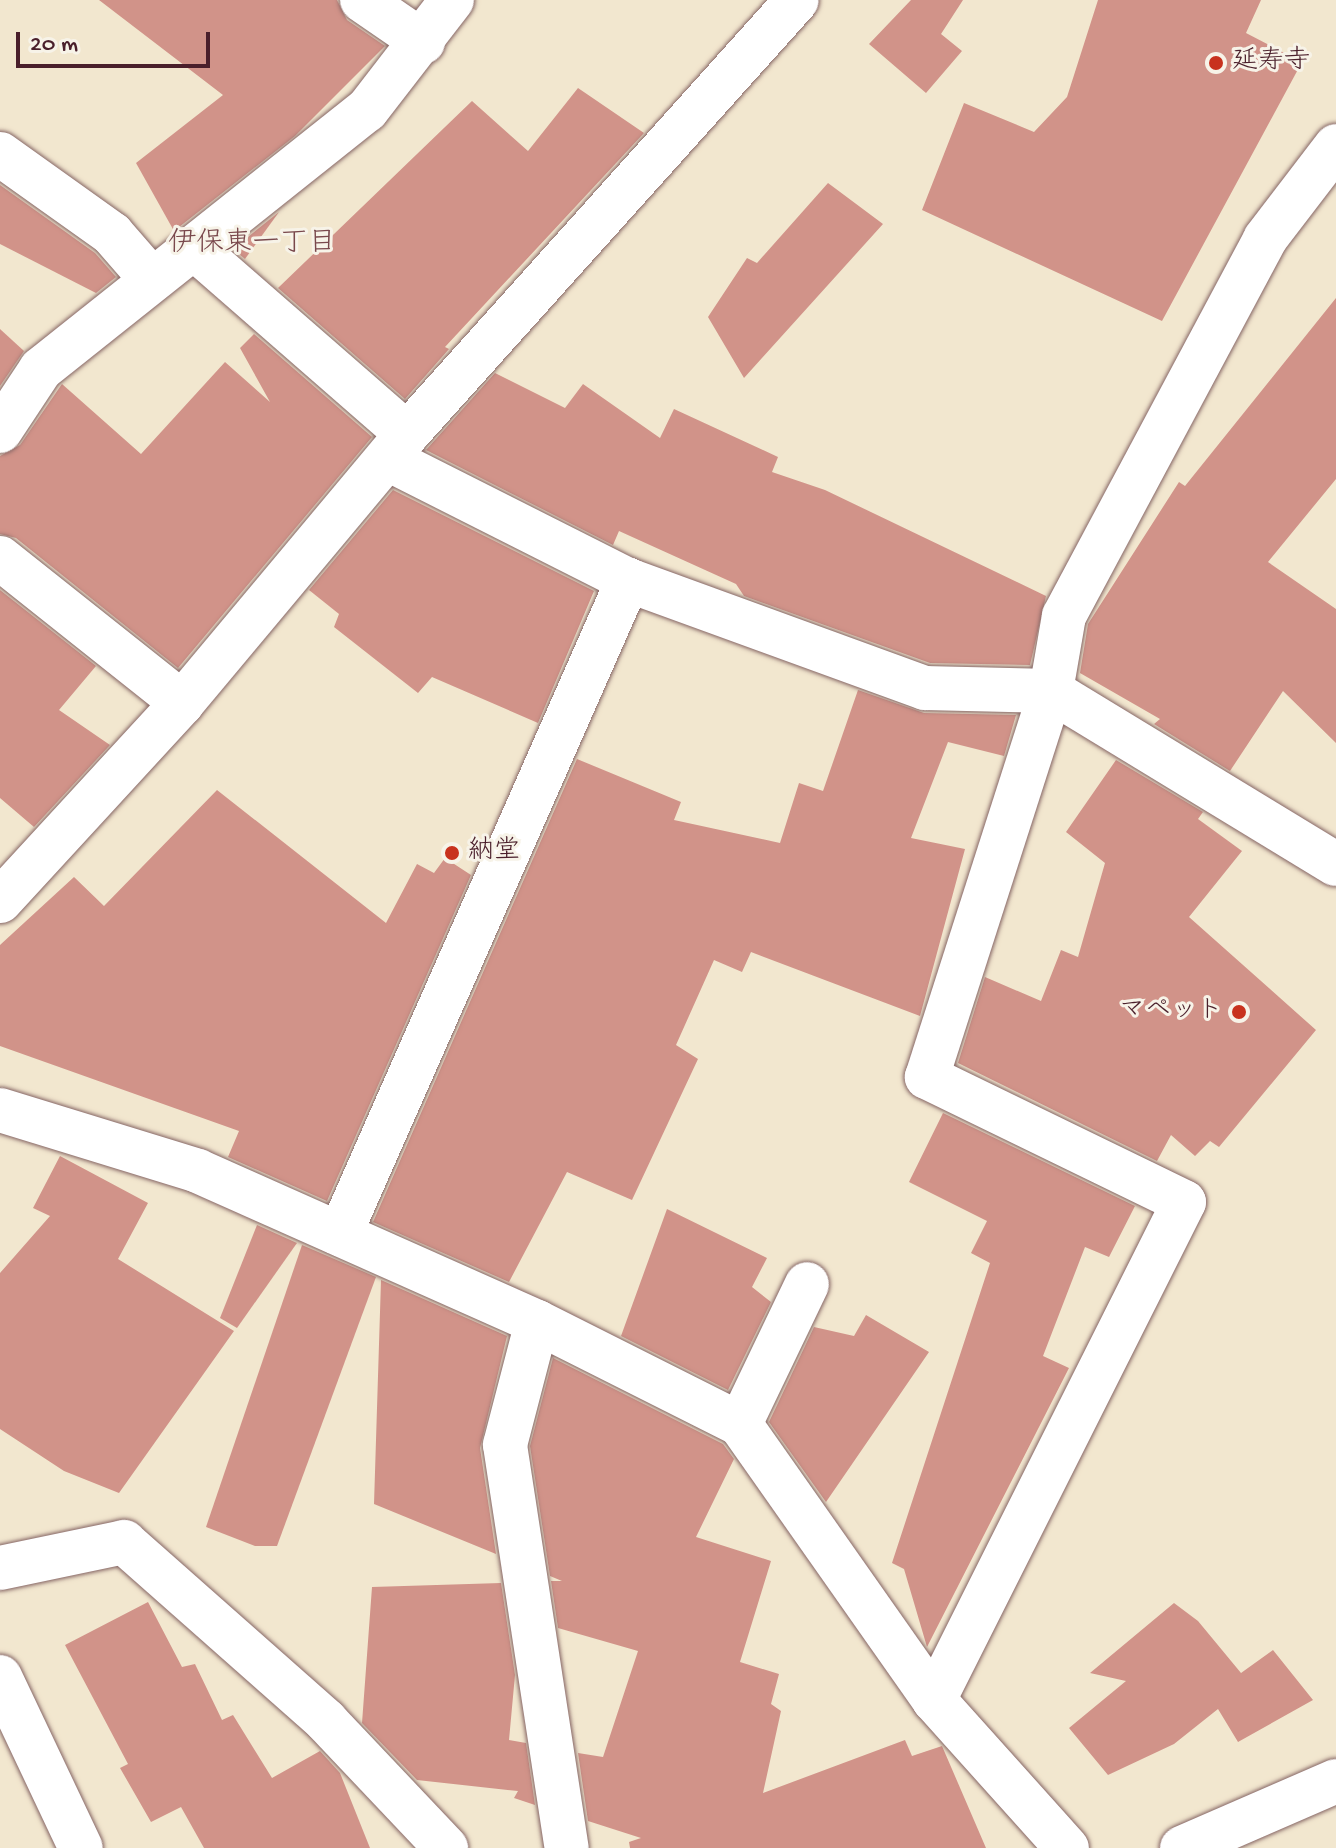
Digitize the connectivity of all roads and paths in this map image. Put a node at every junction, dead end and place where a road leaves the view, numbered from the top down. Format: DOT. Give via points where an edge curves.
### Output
graph roads {
  1 [pos="362,0"];
  2 [pos="452,0"];
  3 [pos="797,0"];
  4 [pos="423,42"];
  5 [pos="1336,146"];
  6 [pos="0,154"];
  7 [pos="195,249"];
  8 [pos="152,280"];
  9 [pos="0,431"];
  10 [pos="398,446"];
  11 [pos="0,558"];
  12 [pos="628,580"];
  13 [pos="1051,691"];
  14 [pos="182,703"];
  15 [pos="1336,864"];
  16 [pos="0,901"];
  17 [pos="0,1110"];
  18 [pos="340,1234"];
  19 [pos="807,1284"];
  20 [pos="537,1322"];
  21 [pos="740,1424"];
  22 [pos="0,1568"];
  23 [pos="0,1677"];
  24 [pos="934,1700"];
  25 [pos="1336,1781"];
  26 [pos="81,1848"];
  27 [pos="446,1848"];
  28 [pos="567,1848"];
  29 [pos="1067,1848"];
  30 [pos="1182,1848"];
  1 -- 4 [label="street"];
  2 -- 4 [label="street"];
  3 -- 10 [label="street"];
  4 -- 7 [label="street" via="367,110"];
  5 -- 13 [label="street" via="1265,239 1064,616"];
  6 -- 8 [label="street" via="112,234"];
  7 -- 8 [label="street"];
  7 -- 10 [label="street"];
  8 -- 9 [label="street" via="41,369"];
  10 -- 12 [label="street"];
  10 -- 14 [label="street"];
  11 -- 14 [label="street"];
  12 -- 13 [label="street" via="925,688"];
  12 -- 18 [label="street"];
  13 -- 15 [label="street"];
  13 -- 24 [label="street" via="927,1077 1184,1202"];
  14 -- 16 [label="street"];
  17 -- 18 [label="street" via="198,1171"];
  18 -- 20 [label="street"];
  19 -- 21 [label="street"];
  20 -- 21 [label="street"];
  20 -- 28 [label="street" via="505,1445"];
  21 -- 24 [label="street"];
  22 -- 27 [label="street" via="124,1542 326,1721"];
  23 -- 26 [label="street"];
  24 -- 29 [label="street"];
  25 -- 30 [label="street"];
}
